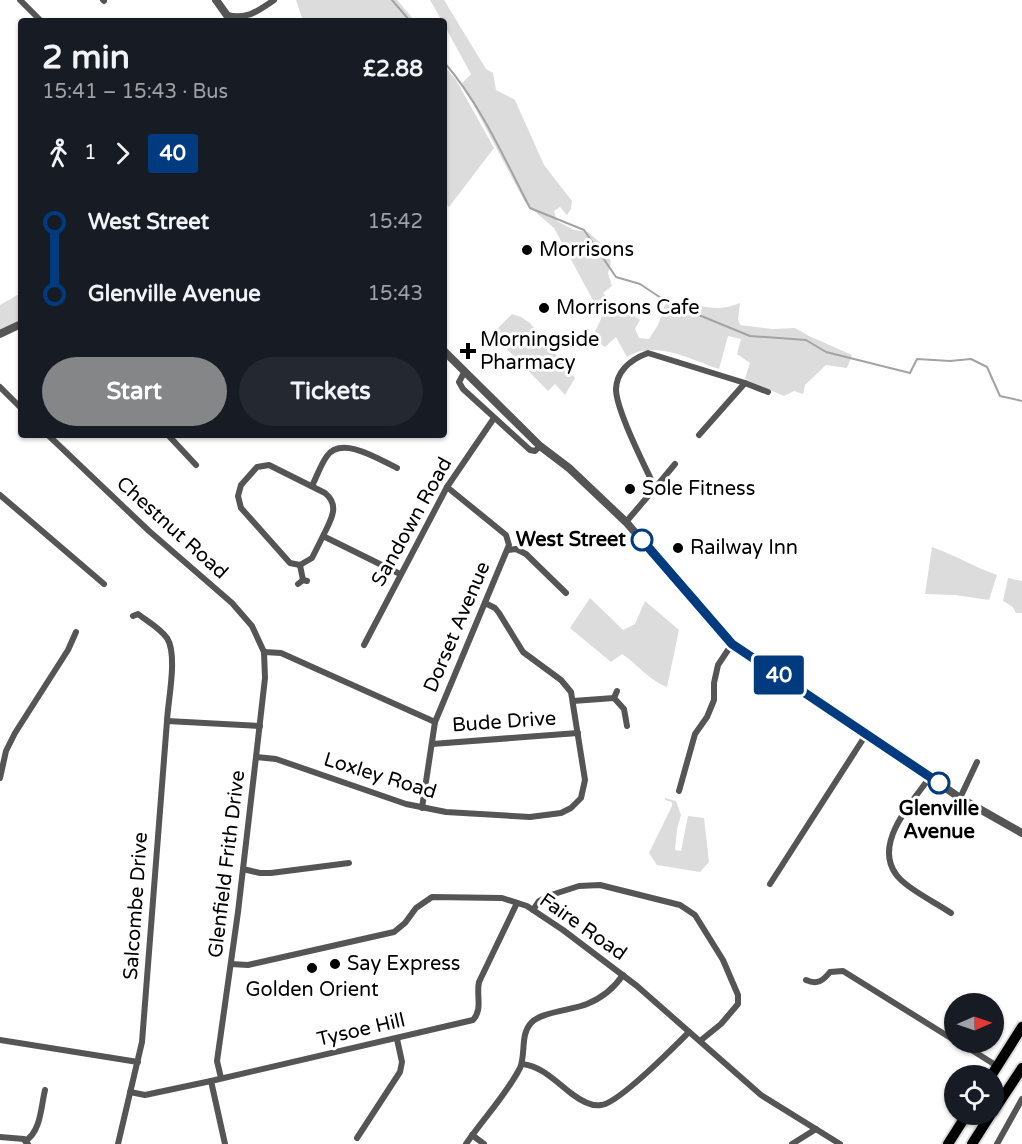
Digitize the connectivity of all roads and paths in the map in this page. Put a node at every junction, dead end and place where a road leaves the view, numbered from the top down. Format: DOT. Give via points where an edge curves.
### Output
graph roads {
  1 [pos="20,0"];
  2 [pos="216,0"];
  3 [pos="274,0"];
  4 [pos="254,14"];
  5 [pos="38,18"];
  6 [pos="229,18"];
  7 [pos="251,18"];
  8 [pos="18,325"];
  9 [pos="0,334"];
  10 [pos="447,354"];
  11 [pos="465,371"];
  12 [pos="745,383"];
  13 [pos="0,387"];
  14 [pos="768,392"];
  15 [pos="18,405"];
  16 [pos="494,418"];
  17 [pos="699,435"];
  18 [pos="51,438"];
  19 [pos="171,438"];
  20 [pos="540,446"];
  21 [pos="675,464"];
  22 [pos="196,465"];
  23 [pos="397,468"];
  24 [pos="312,486"];
  25 [pos="447,487"];
  26 [pos="655,488"];
  27 [pos="0,495"];
  28 [pos="626,522"];
  29 [pos="323,536"];
  30 [pos="508,550"];
  31 [pos="300,565"];
  32 [pos="400,574"];
  33 [pos="303,582"];
  34 [pos="104,584"];
  35 [pos="566,593"];
  36 [pos="485,603"];
  37 [pos="133,616"];
  38 [pos="76,632"];
  39 [pos="732,644"];
  40 [pos="364,645"];
  41 [pos="264,652"];
  42 [pos="573,701"];
  43 [pos="166,721"];
  44 [pos="435,722"];
  45 [pos="260,726"];
  46 [pos="627,726"];
  47 [pos="578,733"];
  48 [pos="867,733"];
  49 [pos="432,744"];
  50 [pos="3,750"];
  51 [pos="256,757"];
  52 [pos="976,762"];
  53 [pos="930,777"];
  54 [pos="0,778"];
  55 [pos="679,791"];
  56 [pos="960,798"];
  57 [pos="422,808"];
  58 [pos="1022,833"];
  59 [pos="349,863"];
  60 [pos="243,869"];
  61 [pos="770,884"];
  62 [pos="517,903"];
  63 [pos="532,910"];
  64 [pos="951,913"];
  65 [pos="231,964"];
  66 [pos="623,975"];
  67 [pos="806,980"];
  68 [pos="1022,1027"];
  69 [pos="689,1032"];
  70 [pos="944,1034"];
  71 [pos="397,1039"];
  72 [pos="0,1040"];
  73 [pos="700,1041"];
  74 [pos="972,1053"];
  75 [pos="138,1062"];
  76 [pos="522,1064"];
  77 [pos="987,1065"];
  78 [pos="998,1065"];
  79 [pos="1022,1068"];
  80 [pos="221,1078"];
  81 [pos="211,1081"];
  82 [pos="45,1090"];
  83 [pos="130,1092"];
  84 [pos="1004,1095"];
  85 [pos="1022,1099"];
  86 [pos="960,1125"];
  87 [pos="984,1125"];
  88 [pos="816,1129"];
  89 [pos="472,1135"];
  90 [pos="0,1137"];
  91 [pos="357,1137"];
  92 [pos="27,1142"];
  93 [pos="118,1144"];
  94 [pos="225,1144"];
  95 [pos="466,1144"];
  96 [pos="484,1144"];
  97 [pos="792,1144"];
  98 [pos="840,1144"];
  99 [pos="948,1144"];
  100 [pos="972,1144"];
  101 [pos="997,1144"];
  1 -- 5 [label="street"];
  2 -- 6 [label="street"];
  3 -- 4 [label="street"];
  4 -- 6 [label="street"];
  4 -- 7 [label="street"];
  8 -- 9 [label="street"];
  10 -- 11 [label="street"];
  11 -- 16 [label="street" via="460,385"];
  11 -- 20 [label="street"];
  12 -- 14 [label="street"];
  12 -- 17 [label="street"];
  12 -- 26 [label="street" via="648,353 628,362 616,387 617,397"];
  13 -- 15 [label="street"];
  16 -- 20 [label="street" via="530,450"];
  16 -- 25 [label="street, Sandown Road"];
  18 -- 41 [label="street, Chestnut Road" via="232,603 252,626"];
  19 -- 22 [label="street"];
  20 -- 28 [label="street"];
  21 -- 26 [label="street"];
  23 -- 24 [label="street" via="352,448 343,448 327,455"];
  24 -- 29 [label="street" via="331,498 334,505"];
  24 -- 31 [label="street" via="276,467 263,465 241,485 238,496 241,508 286,560"];
  25 -- 30 [label="street, Dorset Avenue" via="506,535"];
  25 -- 32 [label="street, Sandown Road"];
  26 -- 28 [label="street"];
  27 -- 34 [label="street"];
  28 -- 39 [label="street"];
  29 -- 31 [label="street" via="312,558"];
  29 -- 32 [label="street"];
  30 -- 35 [label="street" via="525,554"];
  30 -- 36 [label="street, Dorset Avenue"];
  31 -- 33 [label="street"];
  32 -- 40 [label="street, Sandown Road"];
  36 -- 42 [label="street, Loxley Road" via="499,613 523,652 561,680"];
  36 -- 44 [label="street, Dorset Avenue"];
  37 -- 43 [label="street, Salcombe Drive" via="138,614 164,634 171,645"];
  38 -- 50 [label="street"];
  39 -- 48 [label="street"];
  39 -- 55 [label="street" via="718,664 714,700 695,734"];
  41 -- 44 [label="street" via="281,653"];
  41 -- 45 [label="street, Glenfield Frith Drive"];
  42 -- 46 [label="street" via="616,694"];
  42 -- 47 [label="street, Loxley Road"];
  43 -- 45 [label="street"];
  43 -- 75 [label="street, Salcombe Drive"];
  44 -- 49 [label="street, Dorset Avenue"];
  45 -- 51 [label="street, Glenfield Frith Drive"];
  47 -- 49 [label="street, Bude Drive"];
  47 -- 57 [label="street, Loxley Road" via="585,787 578,802 567,811 503,817"];
  48 -- 53 [label="street"];
  48 -- 61 [label="street"];
  49 -- 57 [label="street, Dorset Avenue"];
  50 -- 54 [label="street"];
  51 -- 57 [label="street, Loxley Road" via="276,759"];
  51 -- 60 [label="street, Glenfield Frith Drive"];
  52 -- 56 [label="street"];
  53 -- 56 [label="street"];
  53 -- 64 [label="street" via="896,824 889,845 889,865 901,880"];
  56 -- 58 [label="street"];
  59 -- 60 [label="street" via="271,873"];
  60 -- 65 [label="street, Glenfield Frith Drive"];
  62 -- 63 [label="street, Faire Road"];
  62 -- 65 [label="street, Faire Road" via="502,898 432,897 394,932 248,965"];
  62 -- 71 [label="street, Tysoe Hill" via="479,982 477,1016"];
  63 -- 66 [label="street, Faire Road"];
  63 -- 73 [label="street" via="548,896 579,886 600,885 680,905 695,915 723,960 738,995 738,1004"];
  65 -- 80 [label="street, Glenfield Frith Drive" via="217,1060"];
  66 -- 69 [label="street, Faire Road"];
  66 -- 76 [label="street" via="616,985 587,1004 536,1018 529,1025"];
  67 -- 70 [label="street" via="816,983 830,972 843,971"];
  68 -- 78 [label="highway"];
  69 -- 73 [label="street, Faire Road"];
  69 -- 76 [label="street" via="634,1083 608,1104 599,1106 576,1096 532,1065"];
  71 -- 80 [label="street, Tysoe Hill"];
  71 -- 91 [label="street" via="400,1072"];
  72 -- 75 [label="street"];
  73 -- 88 [label="street, Faire Road" via="761,1095"];
  74 -- 77 [label="street"];
  75 -- 83 [label="street, Salcombe Drive"];
  76 -- 89 [label="street"];
  79 -- 84 [label="highway"];
  80 -- 81 [label="street, Tysoe Hill"];
  81 -- 83 [label="street, Tysoe Hill" via="146,1095"];
  81 -- 94 [label="street"];
  82 -- 92 [label="street" via="37,1126"];
  83 -- 93 [label="street, Salcombe Drive"];
  85 -- 101 [label="street"];
  86 -- 99 [label="highway"];
  87 -- 100 [label="highway"];
  88 -- 97 [label="street"];
  88 -- 98 [label="street, Faire Road"];
  89 -- 95 [label="street"];
  89 -- 96 [label="street"];
  90 -- 92 [label="street"];
}
